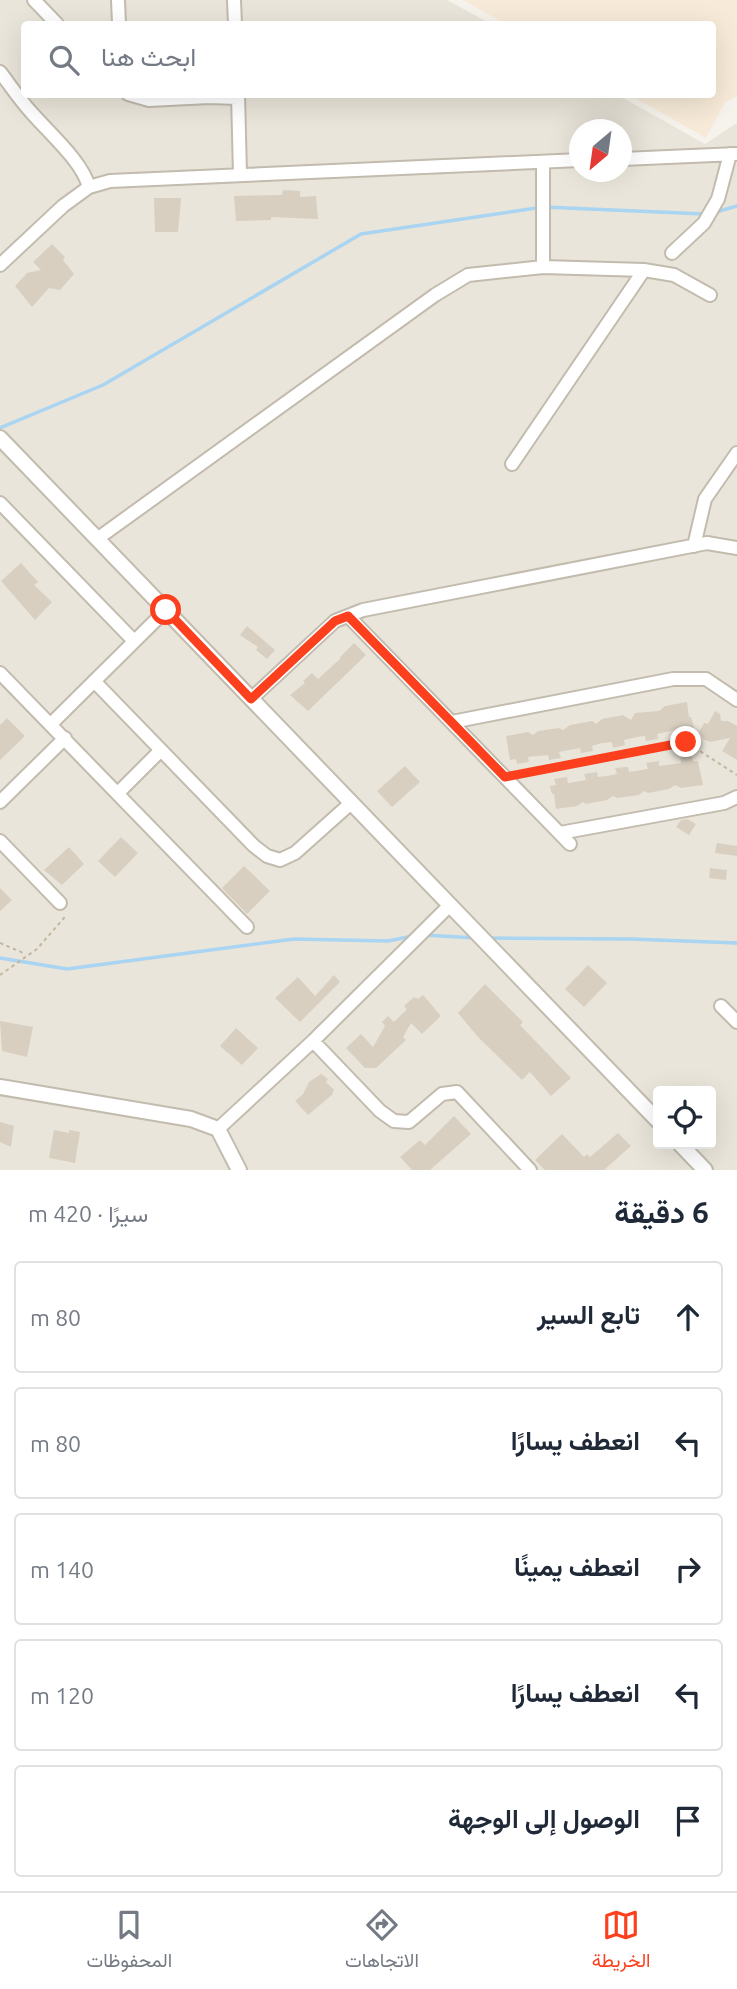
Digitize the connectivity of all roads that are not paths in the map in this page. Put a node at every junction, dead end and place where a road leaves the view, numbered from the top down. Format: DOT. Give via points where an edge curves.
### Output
graph roads {
  1 [pos="34,0"];
  2 [pos="118,0"];
  3 [pos="234,0"];
  4 [pos="54,21"];
  5 [pos="119,21"];
  6 [pos="235,21"];
  7 [pos="0,72"];
  8 [pos="142,98"];
  9 [pos="189,98"];
  10 [pos="238,98"];
  11 [pos="733,154"];
  12 [pos="632,159"];
  13 [pos="569,161"];
  14 [pos="543,162"];
  15 [pos="240,175"];
  16 [pos="89,187"];
  17 [pos="672,253"];
  18 [pos="2,260"];
  19 [pos="542,267"];
  20 [pos="644,270"];
  21 [pos="710,295"];
  22 [pos="0,438"];
  23 [pos="737,453"];
  24 [pos="512,464"];
  25 [pos="0,503"];
  26 [pos="97,539"];
  27 [pos="694,546"];
  28 [pos="737,548"];
  29 [pos="166,610"];
  30 [pos="348,616"];
  31 [pos="134,641"];
  32 [pos="0,673"];
  33 [pos="94,681"];
  34 [pos="251,699"];
  35 [pos="737,699"];
  36 [pos="452,722"];
  37 [pos="51,724"];
  38 [pos="65,738"];
  39 [pos="161,750"];
  40 [pos="118,793"];
  41 [pos="737,797"];
  42 [pos="0,802"];
  43 [pos="351,803"];
  44 [pos="560,834"];
  45 [pos="0,841"];
  46 [pos="570,844"];
  47 [pos="60,903"];
  48 [pos="450,905"];
  49 [pos="247,927"];
  50 [pos="721,1006"];
  51 [pos="737,1022"];
  52 [pos="313,1041"];
  53 [pos="0,1087"];
  54 [pos="653,1116"];
  55 [pos="218,1129"];
  56 [pos="685,1149"];
  57 [pos="239,1170"];
  58 [pos="530,1170"];
  59 [pos="705,1170"];
  1 -- 4 [label="street"];
  2 -- 5 [label="street"];
  3 -- 6 [label="street"];
  7 -- 16 [label="street" via="77,164"];
  8 -- 9 [label="street"];
  10 -- 15 [label="street"];
  11 -- 12 [label="street"];
  11 -- 17 [label="street" via="718,199 704,223"];
  13 -- 14 [label="street"];
  14 -- 15 [label="street"];
  14 -- 19 [label="street"];
  15 -- 16 [label="street" via="110,181"];
  16 -- 18 [label="street"];
  19 -- 20 [label="street"];
  19 -- 26 [label="street" via="468,275 435,295"];
  20 -- 21 [label="street" via="674,275"];
  20 -- 24 [label="street"];
  22 -- 26 [label="street"];
  23 -- 27 [label="street" via="705,499"];
  25 -- 31 [label="street"];
  26 -- 29 [label="street"];
  27 -- 28 [label="street" via="707,543"];
  27 -- 30 [label="street"];
  29 -- 31 [label="street"];
  29 -- 34 [label="street"];
  30 -- 34 [label="street" via="335,621"];
  30 -- 36 [label="street"];
  31 -- 33 [label="street"];
  32 -- 37 [label="street"];
  33 -- 37 [label="street"];
  33 -- 39 [label="street"];
  34 -- 43 [label="street"];
  35 -- 36 [label="street" via="706,679 673,679"];
  36 -- 44 [label="street"];
  37 -- 38 [label="street"];
  38 -- 40 [label="street"];
  38 -- 42 [label="street"];
  39 -- 40 [label="street"];
  39 -- 43 [label="street" via="254,846 280,860 295,853"];
  40 -- 49 [label="street"];
  41 -- 44 [label="street"];
  43 -- 48 [label="street"];
  44 -- 46 [label="street"];
  45 -- 47 [label="street"];
  48 -- 52 [label="street"];
  48 -- 54 [label="street"];
  50 -- 51 [label="street"];
  52 -- 55 [label="street"];
  52 -- 58 [label="street" via="394,1121 409,1122 442,1094 457,1092"];
  53 -- 55 [label="street" via="191,1119"];
  55 -- 57 [label="street"];
  56 -- 59 [label="street"];
}
